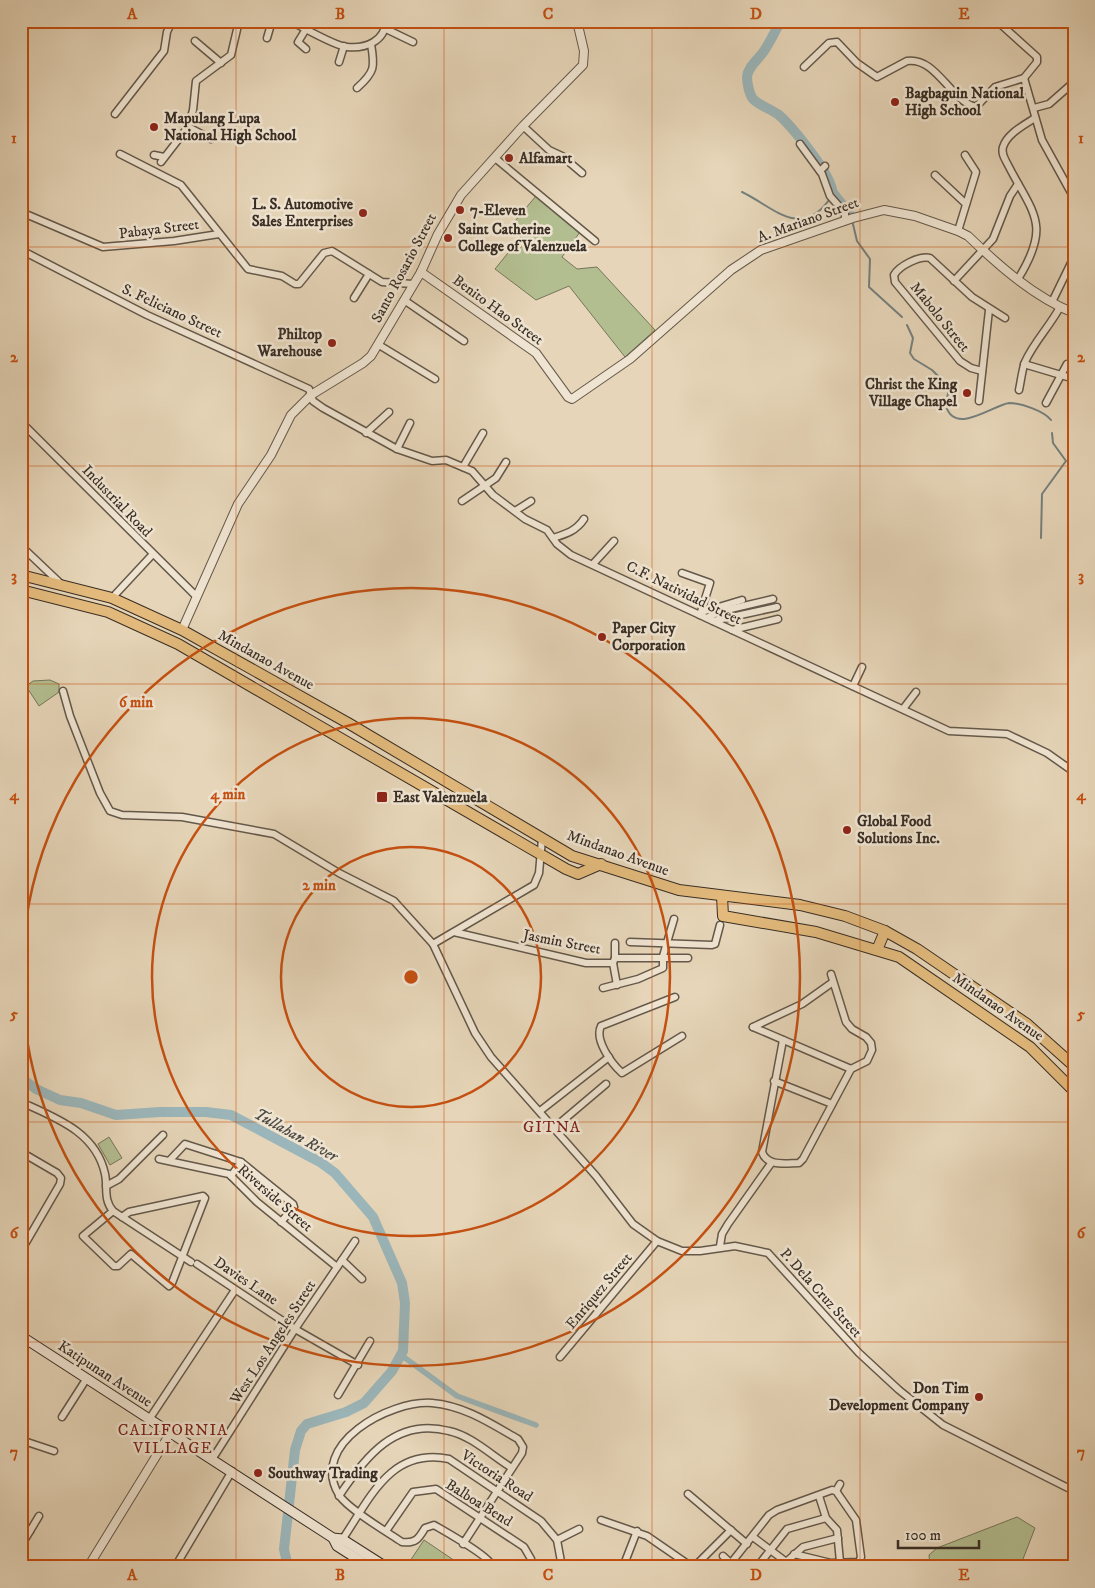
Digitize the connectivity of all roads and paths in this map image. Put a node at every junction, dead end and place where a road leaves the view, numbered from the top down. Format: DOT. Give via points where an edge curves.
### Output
graph roads {
  1 [pos="172,21"];
  2 [pos="239,21"];
  3 [pos="272,21"];
  4 [pos="290,21"];
  5 [pos="386,21"];
  6 [pos="578,21"];
  7 [pos="997,21"];
  8 [pos="306,29"];
  9 [pos="386,29"];
  10 [pos="267,38"];
  11 [pos="195,40"];
  12 [pos="413,42"];
  13 [pos="371,44"];
  14 [pos="344,46"];
  15 [pos="306,49"];
  16 [pos="339,62"];
  17 [pos="221,63"];
  18 [pos="804,67"];
  19 [pos="1024,78"];
  20 [pos="1074,82"];
  21 [pos="357,88"];
  22 [pos="1034,108"];
  23 [pos="115,114"];
  24 [pos="1035,118"];
  25 [pos="523,126"];
  26 [pos="188,127"];
  27 [pos="170,135"];
  28 [pos="212,139"];
  29 [pos="177,141"];
  30 [pos="800,144"];
  31 [pos="120,154"];
  32 [pos="154,155"];
  33 [pos="965,155"];
  34 [pos="495,158"];
  35 [pos="582,173"];
  36 [pos="935,175"];
  37 [pos="1018,184"];
  38 [pos="1074,198"];
  39 [pos="966,204"];
  40 [pos="21,212"];
  41 [pos="849,220"];
  42 [pos="958,231"];
  43 [pos="218,234"];
  44 [pos="594,241"];
  45 [pos="21,250"];
  46 [pos="983,251"];
  47 [pos="1074,252"];
  48 [pos="421,272"];
  49 [pos="369,274"];
  50 [pos="1018,279"];
  51 [pos="954,280"];
  52 [pos="413,284"];
  53 [pos="354,298"];
  54 [pos="404,300"];
  55 [pos="1052,302"];
  56 [pos="1060,307"];
  57 [pos="989,310"];
  58 [pos="1074,313"];
  59 [pos="1005,318"];
  60 [pos="464,341"];
  61 [pos="379,345"];
  62 [pos="1024,364"];
  63 [pos="1067,364"];
  64 [pos="982,371"];
  65 [pos="1061,374"];
  66 [pos="1071,378"];
  67 [pos="435,379"];
  68 [pos="1019,390"];
  69 [pos="310,394"];
  70 [pos="572,399"];
  71 [pos="979,401"];
  72 [pos="1046,403"];
  73 [pos="389,412"];
  74 [pos="21,422"];
  75 [pos="410,423"];
  76 [pos="366,433"];
  77 [pos="483,433"];
  78 [pos="396,449"];
  79 [pos="506,462"];
  80 [pos="463,467"];
  81 [pos="486,486"];
  82 [pos="462,501"];
  83 [pos="531,501"];
  84 [pos="514,511"];
  85 [pos="584,519"];
  86 [pos="553,538"];
  87 [pos="614,541"];
  88 [pos="21,546"];
  89 [pos="152,555"];
  90 [pos="593,564"];
  91 [pos="682,573"];
  92 [pos="21,575"];
  93 [pos="61,584"];
  94 [pos="21,590"];
  95 [pos="196,596"];
  96 [pos="112,598"];
  97 [pos="773,599"];
  98 [pos="742,600"];
  99 [pos="777,607"];
  100 [pos="701,614"];
  101 [pos="778,619"];
  102 [pos="710,620"];
  103 [pos="182,630"];
  104 [pos="732,630"];
  105 [pos="862,667"];
  106 [pos="853,686"];
  107 [pos="63,691"];
  108 [pos="916,692"];
  109 [pos="308,701"];
  110 [pos="903,709"];
  111 [pos="301,715"];
  112 [pos="1074,772"];
  113 [pos="474,798"];
  114 [pos="466,812"];
  115 [pos="542,839"];
  116 [pos="540,856"];
  117 [pos="601,864"];
  118 [pos="722,896"];
  119 [pos="674,919"];
  120 [pos="722,920"];
  121 [pos="885,931"];
  122 [pos="454,932"];
  123 [pos="630,942"];
  124 [pos="615,943"];
  125 [pos="666,943"];
  126 [pos="433,944"];
  127 [pos="877,950"];
  128 [pos="662,956"];
  129 [pos="688,958"];
  130 [pos="614,960"];
  131 [pos="831,974"];
  132 [pos="833,982"];
  133 [pos="617,984"];
  134 [pos="604,988"];
  135 [pos="675,997"];
  136 [pos="682,1036"];
  137 [pos="783,1040"];
  138 [pos="609,1057"];
  139 [pos="1074,1066"];
  140 [pos="851,1069"];
  141 [pos="774,1081"];
  142 [pos="606,1084"];
  143 [pos="1074,1091"];
  144 [pos="21,1102"];
  145 [pos="832,1104"];
  146 [pos="540,1111"];
  147 [pos="554,1128"];
  148 [pos="162,1135"];
  149 [pos="21,1152"];
  150 [pos="159,1159"];
  151 [pos="170,1160"];
  152 [pos="242,1162"];
  153 [pos="772,1162"];
  154 [pos="231,1176"];
  155 [pos="106,1186"];
  156 [pos="113,1211"];
  157 [pos="122,1217"];
  158 [pos="281,1222"];
  159 [pos="355,1241"];
  160 [pos="657,1241"];
  161 [pos="720,1246"];
  162 [pos="21,1251"];
  163 [pos="182,1258"];
  164 [pos="342,1260"];
  165 [pos="337,1266"];
  166 [pos="362,1279"];
  167 [pos="235,1290"];
  168 [pos="295,1329"];
  169 [pos="21,1336"];
  170 [pos="370,1341"];
  171 [pos="560,1357"];
  172 [pos="358,1365"];
  173 [pos="87,1378"];
  174 [pos="338,1395"];
  175 [pos="62,1417"];
  176 [pos="150,1418"];
  177 [pos="171,1432"];
  178 [pos="21,1440"];
  179 [pos="54,1451"];
  180 [pos="213,1458"];
  181 [pos="512,1468"];
  182 [pos="232,1471"];
  183 [pos="840,1484"];
  184 [pos="497,1490"];
  185 [pos="836,1491"];
  186 [pos="1074,1491"];
  187 [pos="688,1494"];
  188 [pos="339,1496"];
  189 [pos="819,1496"];
  190 [pos="360,1513"];
  191 [pos="39,1516"];
  192 [pos="480,1518"];
  193 [pos="826,1518"];
  194 [pos="601,1520"];
  195 [pos="579,1529"];
  196 [pos="21,1530"];
  197 [pos="731,1530"];
  198 [pos="30,1531"];
  199 [pos="386,1531"];
  200 [pos="637,1531"];
  201 [pos="752,1537"];
  202 [pos="838,1538"];
  203 [pos="557,1540"];
  204 [pos="338,1541"];
  205 [pos="463,1544"];
  206 [pos="747,1544"];
  207 [pos="21,1546"];
  208 [pos="770,1551"];
  209 [pos="794,1554"];
  210 [pos="722,1556"];
  211 [pos="786,1562"];
  212 [pos="840,1562"];
  213 [pos="733,1565"];
  214 [pos="696,1566"];
  215 [pos="88,1567"];
  216 [pos="175,1567"];
  217 [pos="370,1567"];
  218 [pos="386,1567"];
  219 [pos="493,1567"];
  220 [pos="530,1567"];
  221 [pos="562,1567"];
  222 [pos="623,1567"];
  223 [pos="757,1567"];
  224 [pos="793,1567"];
  1 -- 23 [label="street" via="164,51"];
  2 -- 17 [label="street" via="231,55"];
  3 -- 10 [label="street"];
  4 -- 8 [label="street"];
  5 -- 9 [label="street"];
  6 -- 25 [label="street, Santo Rosario Street" via="584,51 583,65"];
  7 -- 19 [label="street" via="1037,57 1037,62"];
  8 -- 14 [label="street"];
  8 -- 15 [label="street" via="298,44"];
  9 -- 12 [label="street"];
  9 -- 13 [label="street"];
  11 -- 17 [label="street"];
  13 -- 14 [label="street"];
  13 -- 21 [label="street" via="374,68"];
  14 -- 16 [label="street"];
  17 -- 26 [label="street" via="196,81"];
  18 -- 19 [label="street" via="829,44 837,42 876,77 907,61 924,64 961,98 976,107 995,87"];
  19 -- 22 [label="street"];
  20 -- 22 [label="street" via="1049,104"];
  22 -- 24 [label="street"];
  24 -- 37 [label="street" via="1019,128 1003,147 1003,155"];
  24 -- 38 [label="street" via="1048,153"];
  25 -- 34 [label="street, Santo Rosario Street"];
  25 -- 35 [label="street" via="549,150 562,156"];
  26 -- 28 [label="street"];
  26 -- 29 [label="street"];
  27 -- 29 [label="street"];
  29 -- 32 [label="street" via="162,160"];
  30 -- 41 [label="street" via="808,149 822,169 830,196"];
  31 -- 43 [label="street" via="181,185"];
  33 -- 39 [label="street" via="976,172"];
  34 -- 44 [label="street"];
  34 -- 48 [label="street, Santo Rosario Street" via="454,205"];
  36 -- 39 [label="street"];
  37 -- 46 [label="street" via="993,239"];
  37 -- 50 [label="street" via="1028,198 1037,225 1031,256"];
  39 -- 42 [label="street"];
  40 -- 43 [label="street, Pabaya Street" via="102,246 165,242"];
  41 -- 42 [label="street, A. Mariano Street" via="876,211 896,212"];
  41 -- 70 [label="street, A. Mariano Street" via="762,250 740,263 645,347"];
  42 -- 46 [label="street, A. Mariano Street"];
  43 -- 49 [label="street, Pabaya Street" via="246,268 282,276 295,284 303,281 328,251"];
  45 -- 69 [label="street, S. Feliciano Street" via="147,315 309,389"];
  46 -- 50 [label="street, A. Mariano Street"];
  46 -- 51 [label="street"];
  47 -- 55 [label="street"];
  48 -- 52 [label="street, Santo Rosario Street"];
  48 -- 70 [label="street, Benito Hao Street" via="536,353"];
  49 -- 52 [label="street, Pabaya Street" via="382,282"];
  49 -- 53 [label="street"];
  50 -- 55 [label="street, A. Mariano Street"];
  51 -- 57 [label="street"];
  51 -- 64 [label="street, Mabolo Street" via="927,257 898,270 894,278 960,361"];
  52 -- 54 [label="street, Santo Rosario Street"];
  54 -- 60 [label="street"];
  54 -- 61 [label="street, Santo Rosario Street"];
  55 -- 56 [label="street, A. Mariano Street"];
  56 -- 58 [label="street, A. Mariano Street"];
  56 -- 62 [label="street"];
  57 -- 59 [label="street"];
  57 -- 64 [label="street"];
  61 -- 67 [label="street"];
  61 -- 69 [label="street, Santo Rosario Street" via="363,364"];
  62 -- 65 [label="street"];
  62 -- 68 [label="street"];
  63 -- 65 [label="street"];
  64 -- 71 [label="street"];
  65 -- 66 [label="street"];
  65 -- 72 [label="street"];
  69 -- 76 [label="street, C.F. Natividad Street" via="313,401"];
  69 -- 95 [label="street, Santo Rosario Street" via="291,416 238,504"];
  73 -- 76 [label="street"];
  74 -- 89 [label="street, Industrial Road"];
  75 -- 78 [label="street"];
  76 -- 78 [label="street, C.F. Natividad Street"];
  77 -- 80 [label="street"];
  78 -- 80 [label="street, C.F. Natividad Street"];
  79 -- 81 [label="street" via="498,476"];
  80 -- 81 [label="street, C.F. Natividad Street" via="472,471"];
  81 -- 82 [label="street"];
  81 -- 84 [label="street, C.F. Natividad Street"];
  83 -- 84 [label="street"];
  84 -- 86 [label="street, C.F. Natividad Street" via="547,530"];
  85 -- 86 [label="street" via="571,532"];
  86 -- 90 [label="street, C.F. Natividad Street" via="564,550"];
  87 -- 90 [label="street"];
  88 -- 93 [label="street"];
  89 -- 95 [label="street, Industrial Road"];
  89 -- 96 [label="street"];
  90 -- 100 [label="street, C.F. Natividad Street"];
  91 -- 100 [label="street" via="710,583"];
  92 -- 93 [label="main road, Mindanao Avenue"];
  93 -- 96 [label="main road, Mindanao Avenue"];
  94 -- 111 [label="main road, Mindanao Avenue" via="108,612 178,644"];
  95 -- 103 [label="street, Santo Rosario Street"];
  96 -- 103 [label="main road, Mindanao Avenue"];
  97 -- 102 [label="street" via="718,612"];
  98 -- 100 [label="street"];
  99 -- 102 [label="street"];
  100 -- 102 [label="street, C.F. Natividad Street"];
  101 -- 104 [label="street"];
  102 -- 104 [label="street, C.F. Natividad Street"];
  103 -- 109 [label="main road, Mindanao Avenue"];
  104 -- 106 [label="street, C.F. Natividad Street"];
  105 -- 106 [label="street"];
  106 -- 110 [label="street, C.F. Natividad Street"];
  107 -- 126 [label="street, P. Dela Cruz Street" via="88,764 110,811 122,815 191,818 274,834 394,901"];
  108 -- 110 [label="street"];
  109 -- 111 [label="main road"];
  109 -- 113 [label="main road, Mindanao Avenue"];
  110 -- 112 [label="street, C.F. Natividad Street" via="949,731 1007,734 1047,753"];
  111 -- 114 [label="main road, Mindanao Avenue"];
  113 -- 114 [label="main road"];
  113 -- 115 [label="main road, Mindanao Avenue"];
  114 -- 116 [label="main road, Mindanao Avenue"];
  115 -- 116 [label="street"];
  115 -- 117 [label="main road, Mindanao Avenue" via="572,856"];
  116 -- 117 [label="main road, Mindanao Avenue" via="578,874"];
  116 -- 122 [label="street" via="534,885"];
  117 -- 118 [label="main road, Mindanao Avenue" via="679,890"];
  118 -- 120 [label="main road"];
  118 -- 121 [label="main road, Mindanao Avenue" via="800,905 845,916"];
  119 -- 125 [label="street"];
  120 -- 125 [label="street" via="716,944 712,946"];
  120 -- 127 [label="main road, Mindanao Avenue" via="816,932"];
  121 -- 127 [label="main road"];
  121 -- 139 [label="main road, Mindanao Avenue" via="1027,1024"];
  122 -- 126 [label="street"];
  122 -- 130 [label="street, Jasmin Street" via="586,963"];
  123 -- 125 [label="street"];
  124 -- 130 [label="street"];
  125 -- 128 [label="street"];
  126 -- 146 [label="street, P. Dela Cruz Street" via="475,1033 491,1057"];
  127 -- 143 [label="main road, Mindanao Avenue" via="909,962 1015,1035 1042,1057"];
  128 -- 129 [label="street, Jasmin Street"];
  128 -- 130 [label="street, Jasmin Street"];
  128 -- 133 [label="street" via="663,968"];
  130 -- 133 [label="street"];
  131 -- 132 [label="street"];
  132 -- 137 [label="street" via="802,1004 753,1027"];
  132 -- 140 [label="street" via="848,1026 871,1043 871,1056"];
  133 -- 134 [label="street"];
  135 -- 138 [label="street" via="601,1026 599,1036"];
  136 -- 138 [label="street" via="623,1073"];
  137 -- 140 [label="street"];
  137 -- 141 [label="street"];
  138 -- 146 [label="street"];
  140 -- 145 [label="street"];
  141 -- 145 [label="street"];
  141 -- 153 [label="street" via="762,1147 763,1157"];
  142 -- 147 [label="street"];
  144 -- 155 [label="street" via="69,1125 84,1136 103,1168"];
  145 -- 153 [label="street" via="803,1160 799,1163"];
  146 -- 147 [label="street, P. Dela Cruz Street"];
  147 -- 160 [label="street, P. Dela Cruz Street" via="633,1224"];
  148 -- 155 [label="street" via="119,1179"];
  149 -- 162 [label="street" via="41,1162 61,1178"];
  150 -- 151 [label="street, Riverside Street"];
  151 -- 152 [label="street" via="185,1144"];
  151 -- 154 [label="street, Riverside Street"];
  152 -- 154 [label="street"];
  152 -- 158 [label="street" via="293,1204 294,1208"];
  153 -- 161 [label="street" via="728,1224"];
  154 -- 158 [label="street, Riverside Street"];
  155 -- 156 [label="street" via="107,1201"];
  156 -- 157 [label="street, Davies Lane"];
  156 -- 163 [label="street" via="82,1236 113,1265 118,1266 131,1254 169,1286"];
  157 -- 163 [label="street, Davies Lane"];
  157 -- 163 [label="street" via="129,1212 204,1197"];
  158 -- 165 [label="street, Riverside Street"];
  159 -- 164 [label="street, West Los Angeles Street"];
  160 -- 161 [label="street, P. Dela Cruz Street" via="682,1251"];
  160 -- 171 [label="street, Enriquez Street"];
  161 -- 186 [label="street, P. Dela Cruz Street" via="745,1246 768,1253 859,1353 898,1390 943,1425"];
  163 -- 167 [label="street, Davies Lane"];
  164 -- 165 [label="street, West Los Angeles Street"];
  164 -- 166 [label="street"];
  165 -- 168 [label="street, West Los Angeles Street"];
  167 -- 168 [label="street, Davies Lane"];
  167 -- 176 [label="street"];
  168 -- 172 [label="street, Davies Lane"];
  168 -- 180 [label="street, West Los Angeles Street"];
  169 -- 173 [label="main road, Katipunan Avenue"];
  170 -- 172 [label="street"];
  172 -- 174 [label="street"];
  173 -- 175 [label="street"];
  173 -- 176 [label="main road, Katipunan Avenue"];
  176 -- 177 [label="main road, Katipunan Avenue"];
  177 -- 180 [label="main road, Katipunan Avenue"];
  177 -- 215 [label="street"];
  178 -- 179 [label="street"];
  180 -- 182 [label="main road, Katipunan Avenue"];
  181 -- 184 [label="street"];
  181 -- 188 [label="street" via="449,1431 412,1430 388,1439 368,1455"];
  181 -- 188 [label="street" via="522,1453 523,1447 518,1439 467,1410 434,1403 412,1404 378,1415 347,1439 333,1466 333,1480"];
  182 -- 204 [label="main road, Katipunan Avenue"];
  182 -- 216 [label="street"];
  183 -- 185 [label="street"];
  184 -- 190 [label="street, Victoria Road" via="449,1459 415,1458 386,1475"];
  184 -- 192 [label="street"];
  184 -- 203 [label="street, Victoria Road" via="541,1521"];
  185 -- 189 [label="street"];
  185 -- 212 [label="street" via="856,1520 860,1550 859,1562"];
  187 -- 197 [label="street"];
  188 -- 190 [label="street"];
  189 -- 193 [label="street"];
  189 -- 201 [label="street" via="777,1510"];
  190 -- 199 [label="street"];
  190 -- 204 [label="street, Victoria Road"];
  191 -- 198 [label="street"];
  192 -- 199 [label="street, Balboa Bend" via="436,1489 425,1489 413,1492"];
  192 -- 205 [label="street"];
  192 -- 220 [label="street, Balboa Bend" via="524,1547 531,1559"];
  193 -- 202 [label="street" via="837,1530"];
  193 -- 208 [label="street" via="787,1529"];
  194 -- 200 [label="street"];
  195 -- 203 [label="street"];
  196 -- 198 [label="street"];
  197 -- 206 [label="street"];
  197 -- 214 [label="street"];
  198 -- 207 [label="street"];
  199 -- 205 [label="street" via="402,1542 410,1543 418,1540 425,1528 434,1525"];
  200 -- 214 [label="street"];
  200 -- 222 [label="street"];
  201 -- 206 [label="street"];
  201 -- 208 [label="street"];
  202 -- 209 [label="street" via="803,1547"];
  202 -- 212 [label="street"];
  203 -- 221 [label="street, Victoria Road"];
  204 -- 217 [label="main road"];
  204 -- 218 [label="main road"];
  205 -- 219 [label="street" via="491,1561"];
  206 -- 213 [label="street"];
  208 -- 211 [label="street"];
  208 -- 223 [label="street"];
  209 -- 211 [label="street"];
  209 -- 212 [label="street" via="831,1564"];
  210 -- 213 [label="street"];
  211 -- 224 [label="street"];
}
